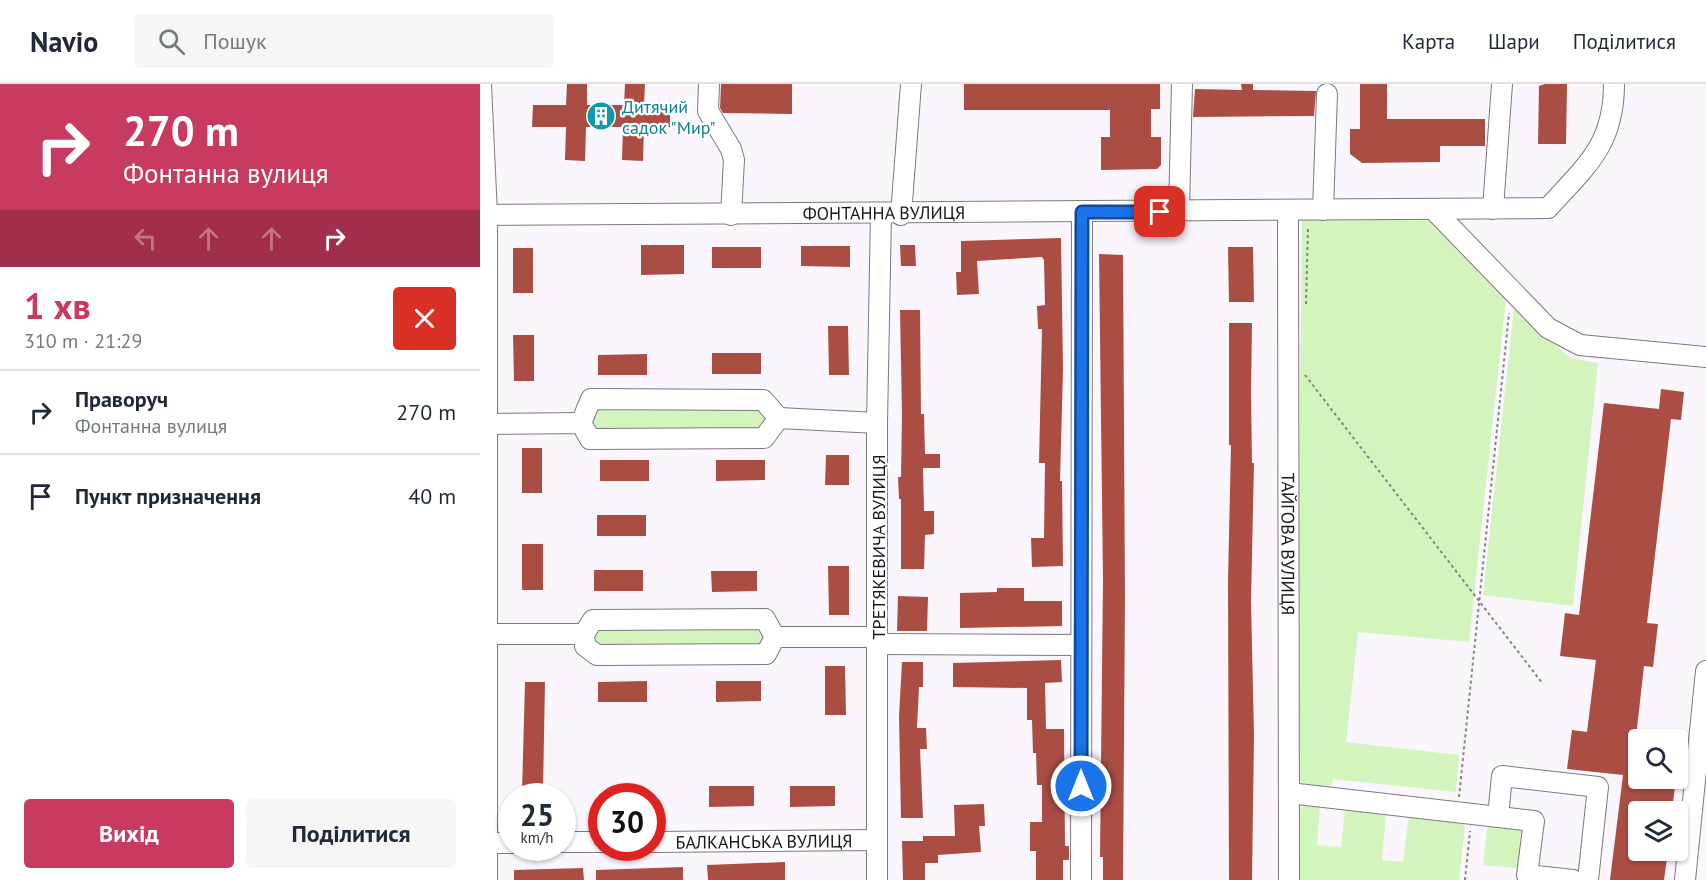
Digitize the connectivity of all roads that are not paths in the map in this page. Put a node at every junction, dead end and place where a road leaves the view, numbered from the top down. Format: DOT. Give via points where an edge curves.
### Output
graph roads {
  1 [pos="481,84"];
  2 [pos="709,84"];
  3 [pos="910,84"];
  4 [pos="1182,84"];
  5 [pos="1502,84"];
  6 [pos="1614,84"];
  7 [pos="1327,94"];
  8 [pos="1493,208"];
  9 [pos="1433,209"];
  10 [pos="1288,210"];
  11 [pos="1323,210"];
  12 [pos="1082,212"];
  13 [pos="1179,212"];
  14 [pos="881,214"];
  15 [pos="484,215"];
  16 [pos="731,215"];
  17 [pos="901,215"];
  18 [pos="1706,357"];
  19 [pos="779,418"];
  20 [pos="581,423"];
  21 [pos="877,423"];
  22 [pos="484,424"];
  23 [pos="484,634"];
  24 [pos="584,634"];
  25 [pos="775,637"];
  26 [pos="878,640"];
  27 [pos="1081,645"];
  28 [pos="1706,671"];
  29 [pos="1289,793"];
  30 [pos="1498,817"];
  31 [pos="877,840"];
  32 [pos="666,842"];
  33 [pos="484,843"];
  34 [pos="488,880"];
  35 [pos="877,880"];
  36 [pos="1081,880"];
  37 [pos="1289,880"];
  38 [pos="1573,880"];
  39 [pos="1587,880"];
  40 [pos="1685,880"];
  1 -- 15 [label="street"];
  2 -- 16 [label="street" via="708,111 734,160"];
  3 -- 17 [label="street"];
  4 -- 13 [label="street"];
  5 -- 8 [label="street"];
  6 -- 8 [label="street, ФОНТАННА ВУЛИЦЯ" via="1609,131 1591,160 1548,208"];
  7 -- 11 [label="street"];
  8 -- 9 [label="street, ФОНТАННА ВУЛИЦЯ"];
  9 -- 11 [label="street, ФОНТАННА ВУЛИЦЯ"];
  9 -- 18 [label="street" via="1548,328 1580,345"];
  10 -- 11 [label="street, ФОНТАННА ВУЛИЦЯ"];
  10 -- 13 [label="street, ФОНТАННА ВУЛИЦЯ"];
  10 -- 29 [label="street, ТАЙГОВА ВУЛИЦЯ"];
  12 -- 13 [label="street, ФОНТАННА ВУЛИЦЯ"];
  12 -- 17 [label="street, ФОНТАННА ВУЛИЦЯ"];
  12 -- 27 [label="street"];
  14 -- 16 [label="street, ФОНТАННА ВУЛИЦЯ"];
  14 -- 17 [label="street, ФОНТАННА ВУЛИЦЯ"];
  14 -- 21 [label="street, ТРЕТЯКЕВИЧА ВУЛИЦЯ"];
  15 -- 16 [label="street, ФОНТАННА ВУЛИЦЯ"];
  15 -- 22 [label="street"];
  19 -- 20 [label="street" via="764,438 590,439"];
  19 -- 20 [label="street" via="763,400 591,399"];
  19 -- 21 [label="street"];
  20 -- 22 [label="street"];
  21 -- 26 [label="street, ТРЕТЯКЕВИЧА ВУЛИЦЯ"];
  22 -- 23 [label="street"];
  23 -- 24 [label="street"];
  23 -- 33 [label="street"];
  24 -- 25 [label="street" via="593,620 765,619"];
  24 -- 25 [label="street" via="585,646 597,656 766,654"];
  25 -- 26 [label="street"];
  26 -- 27 [label="street"];
  26 -- 31 [label="street, ТРЕТЯКЕВИЧА ВУЛИЦЯ"];
  27 -- 36 [label="street"];
  28 -- 40 [label="street"];
  29 -- 30 [label="street"];
  29 -- 37 [label="street, ТАЙГОВА ВУЛИЦЯ"];
  30 -- 38 [label="street" via="1534,821 1527,875"];
  30 -- 39 [label="street" via="1502,776 1598,787"];
  31 -- 32 [label="street, БАЛКАНСЬКА ВУЛИЦЯ"];
  31 -- 35 [label="street, ТРЕТЯКЕВИЧА ВУЛИЦЯ"];
  33 -- 34 [label="street"];
}
